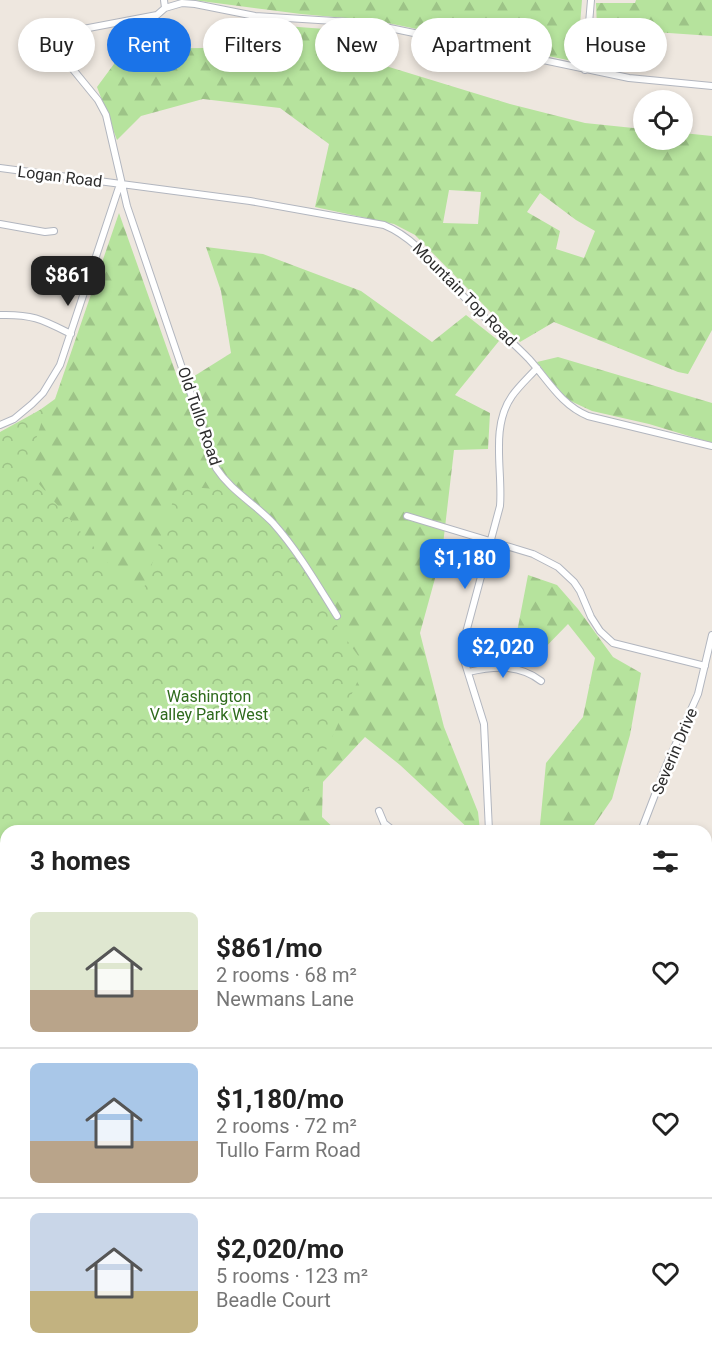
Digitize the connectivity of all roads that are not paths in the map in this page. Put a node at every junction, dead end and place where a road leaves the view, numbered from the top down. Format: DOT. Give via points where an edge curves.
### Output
graph roads {
  1 [pos="164,0"];
  2 [pos="591,0"];
  3 [pos="165,8"];
  4 [pos="589,18"];
  5 [pos="564,65"];
  6 [pos="597,72"];
  7 [pos="712,86"];
  8 [pos="0,168"];
  9 [pos="120,183"];
  10 [pos="0,224"];
  11 [pos="54,231"];
  12 [pos="0,315"];
  13 [pos="71,334"];
  14 [pos="537,368"];
  15 [pos="0,425"];
  16 [pos="712,446"];
  17 [pos="406,516"];
  18 [pos="490,542"];
  19 [pos="337,616"];
  20 [pos="712,635"];
  21 [pos="705,666"];
  22 [pos="468,672"];
  23 [pos="542,681"];
  24 [pos="379,810"];
  25 [pos="386,825"];
  26 [pos="489,825"];
  27 [pos="643,825"];
  1 -- 3 [label="street"];
  2 -- 4 [label="street"];
  3 -- 5 [label="street" via="182,3 255,16 366,23"];
  3 -- 9 [label="street, Old Tullo Road" via="151,17 78,30 66,40 71,67 106,115"];
  6 -- 7 [label="street"];
  8 -- 9 [label="street, Logan Road"];
  9 -- 13 [label="street"];
  9 -- 14 [label="street, Mountain Top Road" via="250,201 396,230 417,245"];
  9 -- 19 [label="street, Old Tullo Road" via="216,468 279,531"];
  10 -- 11 [label="street"];
  12 -- 13 [label="street" via="39,318"];
  13 -- 15 [label="street" via="60,365 43,393"];
  14 -- 16 [label="street, Mountain Top Road" via="578,412"];
  14 -- 18 [label="street" via="512,396 501,422 500,506"];
  17 -- 18 [label="street"];
  18 -- 21 [label="street" via="533,554 558,567 580,591 591,617 613,643"];
  18 -- 22 [label="street" via="464,640"];
  20 -- 21 [label="street, Severin Drive"];
  21 -- 27 [label="street, Severin Drive" via="691,713"];
  22 -- 23 [label="street" via="511,668"];
  22 -- 26 [label="street" via="484,724"];
  24 -- 25 [label="street"];
}
